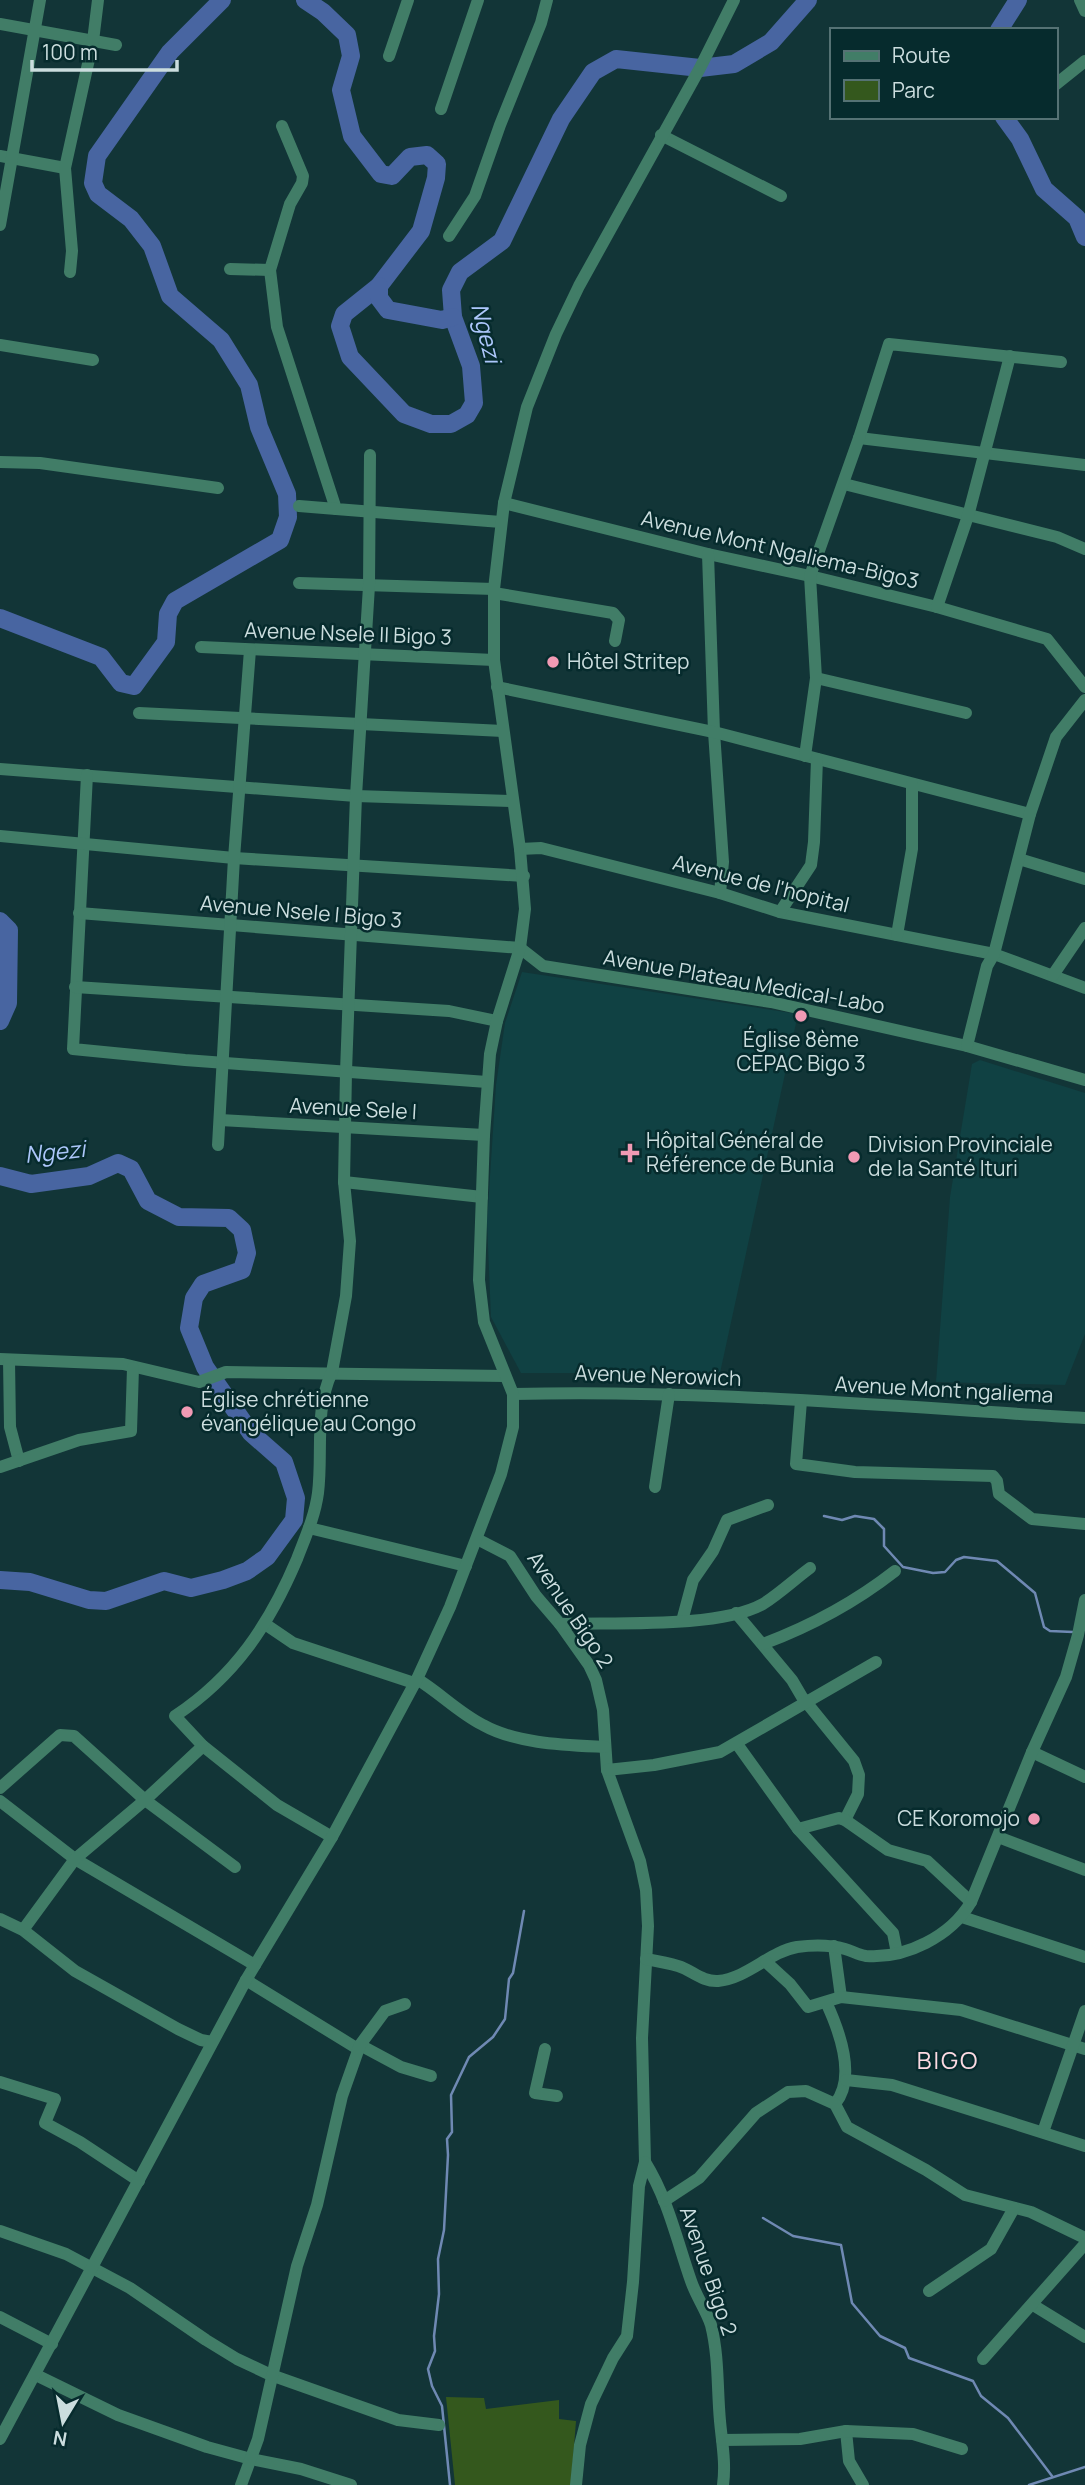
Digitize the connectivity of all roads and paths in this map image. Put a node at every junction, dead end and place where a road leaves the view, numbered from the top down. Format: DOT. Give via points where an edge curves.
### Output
graph roads {
  1 [pos="40,0"];
  2 [pos="98,0"];
  3 [pos="408,0"];
  4 [pos="478,0"];
  5 [pos="547,0"];
  6 [pos="734,0"];
  7 [pos="1080,0"];
  8 [pos="1085,11"];
  9 [pos="0,24"];
  10 [pos="35,31"];
  11 [pos="93,41"];
  12 [pos="116,45"];
  13 [pos="389,56"];
  14 [pos="1085,61"];
  15 [pos="1057,83"];
  16 [pos="441,109"];
  17 [pos="282,126"];
  18 [pos="661,135"];
  19 [pos="6,157"];
  20 [pos="65,168"];
  21 [pos="781,196"];
  22 [pos="0,225"];
  23 [pos="449,236"];
  24 [pos="230,269"];
  25 [pos="270,270"];
  26 [pos="70,272"];
  27 [pos="0,345"];
  28 [pos="1010,356"];
  29 [pos="93,360"];
  30 [pos="1061,362"];
  31 [pos="859,438"];
  32 [pos="985,453"];
  33 [pos="370,455"];
  34 [pos="0,462"];
  35 [pos="1085,465"];
  36 [pos="844,484"];
  37 [pos="218,488"];
  38 [pos="504,503"];
  39 [pos="299,506"];
  40 [pos="336,509"];
  41 [pos="370,511"];
  42 [pos="968,516"];
  43 [pos="501,522"];
  44 [pos="1085,549"];
  45 [pos="708,554"];
  46 [pos="810,576"];
  47 [pos="299,583"];
  48 [pos="369,586"];
  49 [pos="494,591"];
  50 [pos="937,607"];
  51 [pos="615,641"];
  52 [pos="201,647"];
  53 [pos="250,650"];
  54 [pos="364,655"];
  55 [pos="494,660"];
  56 [pos="816,678"];
  57 [pos="497,687"];
  58 [pos="1085,687"];
  59 [pos="1085,700"];
  60 [pos="139,713"];
  61 [pos="966,713"];
  62 [pos="244,719"];
  63 [pos="360,724"];
  64 [pos="503,731"];
  65 [pos="714,732"];
  66 [pos="811,758"];
  67 [pos="0,769"];
  68 [pos="87,775"];
  69 [pos="912,784"];
  70 [pos="239,787"];
  71 [pos="356,796"];
  72 [pos="513,801"];
  73 [pos="1030,814"];
  74 [pos="0,836"];
  75 [pos="83,844"];
  76 [pos="520,849"];
  77 [pos="234,858"];
  78 [pos="1019,859"];
  79 [pos="354,866"];
  80 [pos="524,876"];
  81 [pos="1085,878"];
  82 [pos="720,893"];
  83 [pos="780,912"];
  84 [pos="79,913"];
  85 [pos="231,927"];
  86 [pos="1085,928"];
  87 [pos="897,935"];
  88 [pos="351,936"];
  89 [pos="520,948"];
  90 [pos="994,954"];
  91 [pos="1053,975"];
  92 [pos="75,987"];
  93 [pos="1085,988"];
  94 [pos="227,998"];
  95 [pos="350,1006"];
  96 [pos="496,1021"];
  97 [pos="967,1046"];
  98 [pos="224,1063"];
  99 [pos="346,1072"];
  100 [pos="1085,1080"];
  101 [pos="487,1082"];
  102 [pos="220,1120"];
  103 [pos="345,1127"];
  104 [pos="484,1135"];
  105 [pos="218,1145"];
  106 [pos="344,1182"];
  107 [pos="482,1197"];
  108 [pos="4,1359"];
  109 [pos="133,1368"];
  110 [pos="332,1372"];
  111 [pos="505,1376"];
  112 [pos="513,1394"];
  113 [pos="669,1394"];
  114 [pos="801,1401"];
  115 [pos="1085,1418"];
  116 [pos="5,1427"];
  117 [pos="19,1461"];
  118 [pos="0,1467"];
  119 [pos="655,1487"];
  120 [pos="768,1505"];
  121 [pos="1085,1524"];
  122 [pos="309,1528"];
  123 [pos="477,1538"];
  124 [pos="467,1566"];
  125 [pos="810,1567"];
  126 [pos="895,1571"];
  127 [pos="1085,1600"];
  128 [pos="736,1614"];
  129 [pos="682,1621"];
  130 [pos="560,1624"];
  131 [pos="265,1625"];
  132 [pos="763,1644"];
  133 [pos="876,1662"];
  134 [pos="415,1681"];
  135 [pos="808,1703"];
  136 [pos="737,1744"];
  137 [pos="203,1746"];
  138 [pos="605,1747"];
  139 [pos="1032,1752"];
  140 [pos="607,1770"];
  141 [pos="1085,1777"];
  142 [pos="0,1788"];
  143 [pos="145,1800"];
  144 [pos="0,1801"];
  145 [pos="845,1820"];
  146 [pos="798,1829"];
  147 [pos="998,1836"];
  148 [pos="331,1837"];
  149 [pos="75,1859"];
  150 [pos="235,1867"];
  151 [pos="1085,1870"];
  152 [pos="971,1902"];
  153 [pos="962,1917"];
  154 [pos="0,1919"];
  155 [pos="23,1930"];
  156 [pos="834,1946"];
  157 [pos="897,1953"];
  158 [pos="1085,1957"];
  159 [pos="646,1959"];
  160 [pos="766,1962"];
  161 [pos="255,1965"];
  162 [pos="246,1980"];
  163 [pos="841,1997"];
  164 [pos="826,2001"];
  165 [pos="405,2004"];
  166 [pos="1085,2011"];
  167 [pos="212,2042"];
  168 [pos="359,2047"];
  169 [pos="1079,2047"];
  170 [pos="545,2049"];
  171 [pos="430,2076"];
  172 [pos="846,2080"];
  173 [pos="0,2082"];
  174 [pos="557,2096"];
  175 [pos="835,2104"];
  176 [pos="1042,2132"];
  177 [pos="1085,2146"];
  178 [pos="645,2162"];
  179 [pos="139,2181"];
  180 [pos="664,2201"];
  181 [pos="1014,2208"];
  182 [pos="0,2231"];
  183 [pos="1085,2238"];
  184 [pos="1085,2244"];
  185 [pos="91,2267"];
  186 [pos="929,2291"];
  187 [pos="1033,2305"];
  188 [pos="0,2317"];
  189 [pos="1085,2337"];
  190 [pos="52,2344"];
  191 [pos="983,2359"];
  192 [pos="36,2375"];
  193 [pos="271,2375"];
  194 [pos="439,2425"];
  195 [pos="846,2431"];
  196 [pos="0,2440"];
  197 [pos="722,2440"];
  198 [pos="962,2449"];
  199 [pos="251,2459"];
  200 [pos="241,2485"];
  201 [pos="351,2485"];
  202 [pos="576,2485"];
  203 [pos="723,2485"];
  204 [pos="863,2485"];
  1 -- 10 [label="street"];
  2 -- 11 [label="street"];
  3 -- 13 [label="street"];
  4 -- 16 [label="street"];
  5 -- 23 [label="street" via="475,196"];
  6 -- 18 [label="street"];
  7 -- 8 [label="street"];
  9 -- 10 [label="street"];
  10 -- 11 [label="street"];
  10 -- 19 [label="street"];
  11 -- 12 [label="street"];
  11 -- 20 [label="street"];
  14 -- 15 [label="street"];
  17 -- 25 [label="street" via="303,176"];
  18 -- 21 [label="street"];
  18 -- 38 [label="street" via="556,334 527,407"];
  19 -- 20 [label="street"];
  19 -- 22 [label="street"];
  20 -- 26 [label="street"];
  24 -- 25 [label="street"];
  25 -- 40 [label="street" via="277,327"];
  27 -- 29 [label="street"];
  28 -- 30 [label="street"];
  28 -- 31 [label="street" via="889,344"];
  28 -- 32 [label="street"];
  31 -- 32 [label="street"];
  31 -- 36 [label="street"];
  32 -- 35 [label="street"];
  32 -- 42 [label="street"];
  33 -- 41 [label="street"];
  34 -- 37 [label="street" via="40,463"];
  36 -- 42 [label="street"];
  36 -- 46 [label="street"];
  38 -- 43 [label="street"];
  38 -- 45 [label="street, Avenue Mont Ngaliema-Bigo3"];
  39 -- 40 [label="street"];
  40 -- 41 [label="street"];
  41 -- 43 [label="street"];
  41 -- 48 [label="street"];
  42 -- 44 [label="street" via="1057,537"];
  42 -- 50 [label="street"];
  43 -- 49 [label="street"];
  45 -- 46 [label="street, Avenue Mont Ngaliema-Bigo3"];
  45 -- 65 [label="street"];
  46 -- 50 [label="street, Avenue Mont Ngaliema-Bigo3"];
  46 -- 56 [label="street"];
  47 -- 48 [label="street"];
  48 -- 49 [label="street"];
  48 -- 54 [label="street"];
  49 -- 51 [label="street" via="613,614 619,620"];
  49 -- 55 [label="street"];
  50 -- 58 [label="street, Avenue Mont Ngaliema-Bigo3" via="1047,639"];
  52 -- 53 [label="street, Avenue Nsele II Bigo 3"];
  53 -- 54 [label="street, Avenue Nsele II Bigo 3"];
  53 -- 62 [label="street"];
  54 -- 55 [label="street, Avenue Nsele II Bigo 3"];
  54 -- 63 [label="street"];
  55 -- 57 [label="street"];
  56 -- 61 [label="street"];
  56 -- 66 [label="street"];
  57 -- 64 [label="street"];
  57 -- 65 [label="street"];
  59 -- 73 [label="street" via="1056,737"];
  60 -- 62 [label="street"];
  62 -- 63 [label="street"];
  62 -- 70 [label="street"];
  63 -- 64 [label="street"];
  63 -- 71 [label="street"];
  64 -- 72 [label="street"];
  65 -- 66 [label="street"];
  65 -- 82 [label="street" via="723,862"];
  66 -- 69 [label="street"];
  66 -- 83 [label="street" via="811,864"];
  67 -- 68 [label="street"];
  68 -- 70 [label="street"];
  68 -- 75 [label="street"];
  69 -- 73 [label="street"];
  69 -- 87 [label="street" via="912,849"];
  70 -- 71 [label="street"];
  70 -- 77 [label="street"];
  71 -- 72 [label="street"];
  71 -- 79 [label="street"];
  72 -- 76 [label="street"];
  73 -- 78 [label="street"];
  74 -- 75 [label="street"];
  75 -- 77 [label="street"];
  75 -- 84 [label="street"];
  76 -- 80 [label="street"];
  76 -- 82 [label="street, Avenue de l'hopital" via="541,848"];
  77 -- 79 [label="street"];
  77 -- 85 [label="street"];
  78 -- 81 [label="street"];
  78 -- 90 [label="street"];
  79 -- 80 [label="street"];
  79 -- 88 [label="street"];
  80 -- 89 [label="street"];
  82 -- 83 [label="street, Avenue de l'hopital"];
  83 -- 87 [label="street, Avenue de l'hopital"];
  84 -- 85 [label="street, Avenue Nsele I Bigo 3"];
  84 -- 92 [label="street"];
  85 -- 88 [label="street, Avenue Nsele I Bigo 3"];
  85 -- 94 [label="street"];
  86 -- 91 [label="street"];
  87 -- 90 [label="street, Avenue de l'hopital"];
  88 -- 89 [label="street, Avenue Nsele I Bigo 3"];
  88 -- 95 [label="street"];
  89 -- 96 [label="street"];
  89 -- 97 [label="street, Avenue Plateau Medical-Labo" via="543,966 771,1002"];
  90 -- 91 [label="street, Avenue de l'hopital"];
  90 -- 97 [label="street"];
  91 -- 93 [label="street, Avenue de l'hopital"];
  92 -- 94 [label="street"];
  92 -- 98 [label="street" via="73,1049"];
  94 -- 95 [label="street"];
  94 -- 98 [label="street"];
  95 -- 96 [label="street" via="449,1012"];
  95 -- 99 [label="street"];
  96 -- 101 [label="street"];
  97 -- 100 [label="street, Avenue Plateau Medical-Labo"];
  98 -- 99 [label="street"];
  98 -- 102 [label="street"];
  99 -- 101 [label="street"];
  99 -- 103 [label="street"];
  101 -- 104 [label="street"];
  102 -- 103 [label="street, Avenue Sele I"];
  102 -- 105 [label="street"];
  103 -- 104 [label="street, Avenue Sele I"];
  103 -- 106 [label="street"];
  104 -- 107 [label="street"];
  106 -- 107 [label="street"];
  106 -- 110 [label="street" via="350,1241 346,1296"];
  107 -- 111 [label="street" via="479,1280 484,1322"];
  108 -- 109 [label="street"];
  108 -- 116 [label="street"];
  109 -- 110 [label="street" via="199,1382 226,1372"];
  109 -- 117 [label="street" via="131,1431 79,1440"];
  110 -- 111 [label="street"];
  110 -- 122 [label="street" via="320,1425 318,1494"];
  111 -- 112 [label="street"];
  112 -- 113 [label="street, Avenue Nerowich"];
  112 -- 123 [label="street" via="513,1427"];
  113 -- 114 [label="street, Avenue Nerowich"];
  113 -- 119 [label="street"];
  114 -- 115 [label="street, Avenue Mont ngaliema"];
  114 -- 121 [label="street" via="796,1464 856,1472 993,1476 999,1494 1032,1519"];
  116 -- 117 [label="street"];
  117 -- 118 [label="street"];
  120 -- 129 [label="street" via="727,1520 693,1580"];
  122 -- 124 [label="street"];
  122 -- 131 [label="street"];
  123 -- 124 [label="street"];
  123 -- 130 [label="street, Avenue Bigo 2" via="510,1556"];
  124 -- 134 [label="street"];
  125 -- 128 [label="street" via="762,1604"];
  126 -- 132 [label="street" via="864,1595 801,1630"];
  127 -- 139 [label="street" via="1066,1677"];
  128 -- 129 [label="street"];
  128 -- 132 [label="street"];
  129 -- 130 [label="street"];
  130 -- 138 [label="street, Avenue Bigo 2" via="596,1680"];
  131 -- 134 [label="street" via="293,1643"];
  131 -- 137 [label="street" via="203,1698 175,1716"];
  132 -- 135 [label="street"];
  133 -- 135 [label="street"];
  134 -- 138 [label="street" via="495,1731 557,1745"];
  134 -- 148 [label="street"];
  135 -- 136 [label="street"];
  135 -- 145 [label="street" via="854,1761 859,1775 858,1794"];
  136 -- 140 [label="street" via="720,1752"];
  136 -- 146 [label="street"];
  137 -- 143 [label="street"];
  137 -- 148 [label="street" via="277,1805"];
  138 -- 140 [label="street, Avenue Bigo 2"];
  139 -- 141 [label="street"];
  139 -- 147 [label="street"];
  140 -- 159 [label="street, Avenue Bigo 2" via="646,1890"];
  142 -- 143 [label="street" via="60,1735 74,1736"];
  143 -- 149 [label="street"];
  143 -- 150 [label="street"];
  144 -- 149 [label="street"];
  145 -- 146 [label="street"];
  145 -- 152 [label="street" via="888,1850 927,1861"];
  146 -- 157 [label="street" via="893,1933"];
  147 -- 151 [label="street"];
  147 -- 152 [label="street"];
  148 -- 161 [label="street"];
  149 -- 155 [label="street"];
  149 -- 161 [label="street"];
  152 -- 153 [label="street"];
  153 -- 157 [label="street" via="922,1946"];
  153 -- 158 [label="street"];
  154 -- 155 [label="street"];
  155 -- 167 [label="street" via="75,1970 178,2029"];
  156 -- 157 [label="street" via="865,1956"];
  156 -- 160 [label="street" via="798,1947"];
  156 -- 163 [label="street"];
  159 -- 160 [label="street" via="718,1981"];
  159 -- 178 [label="street, Avenue Bigo 2" via="642,2038"];
  160 -- 164 [label="street" via="808,2007"];
  161 -- 162 [label="street"];
  162 -- 167 [label="street"];
  162 -- 168 [label="street"];
  163 -- 164 [label="street"];
  163 -- 169 [label="street" via="961,2010"];
  164 -- 172 [label="street" via="838,2027"];
  165 -- 168 [label="street" via="385,2011"];
  166 -- 169 [label="street"];
  167 -- 179 [label="street"];
  168 -- 171 [label="street"];
  168 -- 193 [label="street" via="337,2114"];
  169 -- 176 [label="street"];
  170 -- 174 [label="street" via="535,2093"];
  172 -- 175 [label="street" via="843,2095"];
  172 -- 176 [label="street" via="892,2085"];
  173 -- 179 [label="street" via="55,2099 45,2123"];
  175 -- 180 [label="street" via="812,2092 788,2092 756,2113 699,2178"];
  175 -- 181 [label="street" via="847,2127 965,2195"];
  176 -- 177 [label="street"];
  178 -- 180 [label="street, Avenue Bigo 2"];
  178 -- 202 [label="street" via="626,2336 591,2404"];
  179 -- 185 [label="street"];
  180 -- 197 [label="street, Avenue Bigo 2" via="710,2324"];
  181 -- 183 [label="street"];
  181 -- 186 [label="street" via="991,2249"];
  182 -- 185 [label="street"];
  184 -- 187 [label="street"];
  185 -- 190 [label="street" via="74,2314"];
  185 -- 193 [label="street" via="205,2340"];
  187 -- 189 [label="street"];
  187 -- 191 [label="street"];
  188 -- 190 [label="street"];
  190 -- 192 [label="street"];
  192 -- 196 [label="street"];
  192 -- 199 [label="street" via="118,2415"];
  193 -- 194 [label="street" via="398,2420"];
  193 -- 199 [label="street"];
  195 -- 197 [label="street" via="800,2439"];
  195 -- 198 [label="street" via="913,2434"];
  195 -- 204 [label="street" via="849,2461"];
  197 -- 203 [label="street, Avenue Bigo 2"];
  199 -- 200 [label="street"];
  199 -- 201 [label="street"];
}
